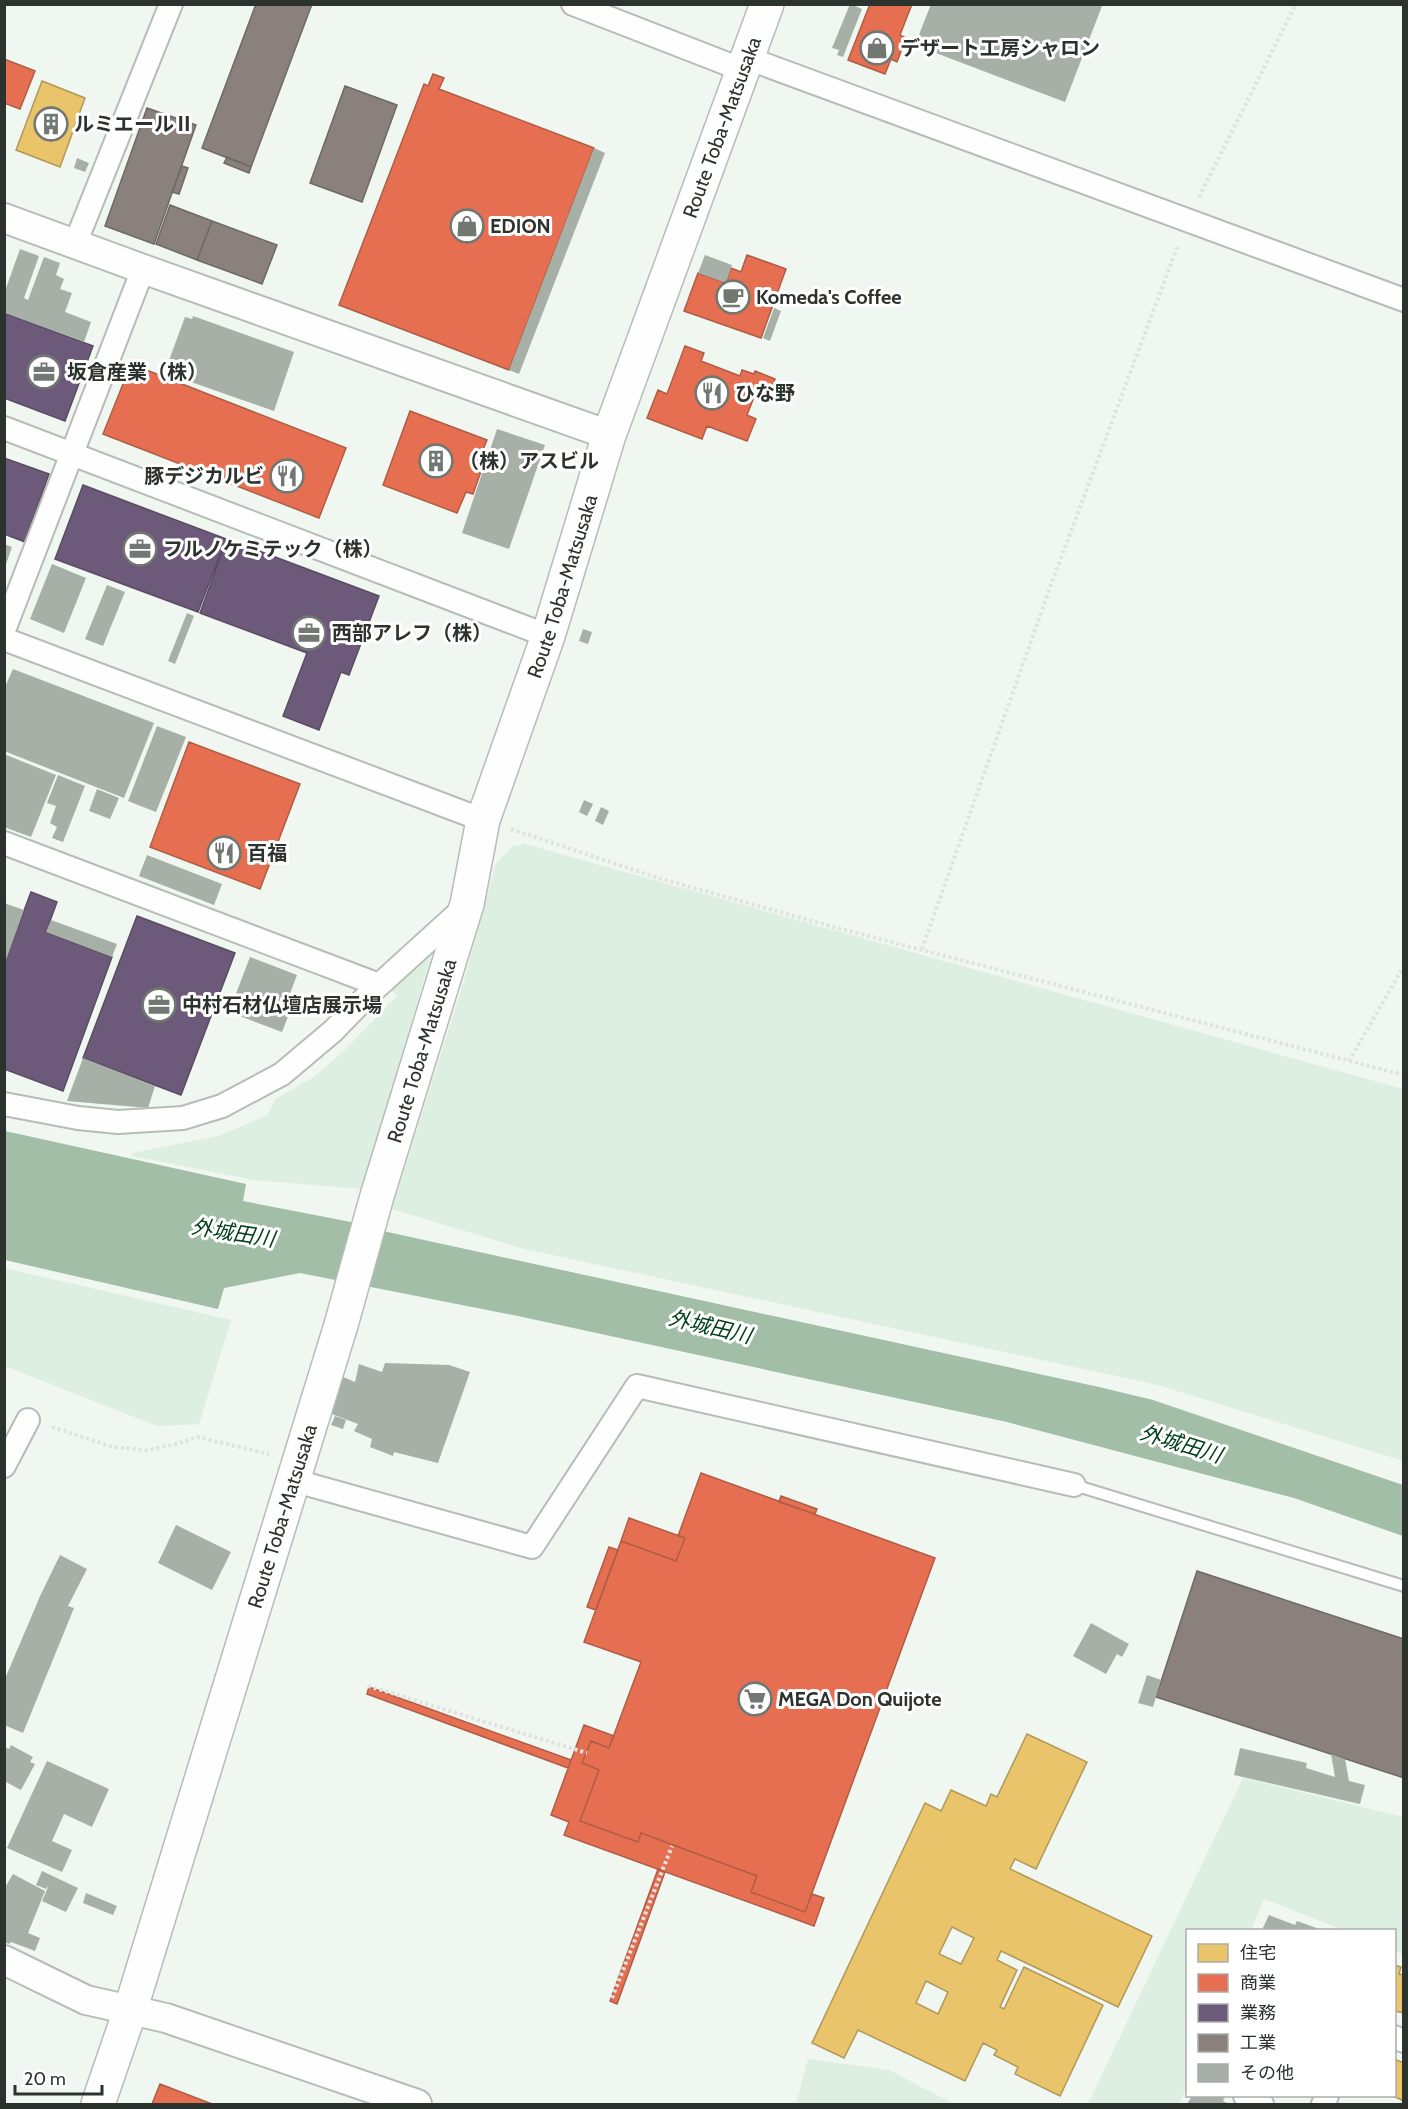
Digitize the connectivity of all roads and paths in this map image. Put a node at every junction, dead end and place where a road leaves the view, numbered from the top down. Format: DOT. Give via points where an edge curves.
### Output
graph roads {
  1 [pos="171,4"];
  2 [pos="573,4"];
  3 [pos="767,4"];
  4 [pos="1296,4"];
  5 [pos="745,64"];
  6 [pos="4,218"];
  7 [pos="1187,220"];
  8 [pos="75,244"];
  9 [pos="143,269"];
  10 [pos="1404,300"];
  11 [pos="4,428"];
  12 [pos="609,435"];
  13 [pos="71,453"];
  14 [pos="4,630"];
  15 [pos="548,636"];
  16 [pos="4,639"];
  17 [pos="483,820"];
  18 [pos="4,843"];
  19 [pos="467,904"];
  20 [pos="922,949"];
  21 [pos="1404,966"];
  22 [pos="379,985"];
  23 [pos="1349,1061"];
  24 [pos="1404,1075"];
  25 [pos="4,1104"];
  26 [pos="28,1419"];
  27 [pos="4,1466"];
  28 [pos="292,1480"];
  29 [pos="1074,1485"];
  30 [pos="1404,1586"];
  31 [pos="368,1686"];
  32 [pos="587,1753"];
  33 [pos="672,1845"];
  34 [pos="4,1960"];
  35 [pos="612,1998"];
  36 [pos="130,2011"];
  37 [pos="1247,2097"];
  38 [pos="98,2104"];
  39 [pos="417,2104"];
  40 [pos="1262,2104"];
  1 -- 8 [label="street"];
  2 -- 5 [label="street"];
  3 -- 5 [label="main road, Route Toba-Matsusaka"];
  4 -- 7 [label="path"];
  5 -- 7 [label="street"];
  5 -- 12 [label="main road, Route Toba-Matsusaka"];
  6 -- 8 [label="street"];
  7 -- 10 [label="street"];
  7 -- 20 [label="path" via="1052,582"];
  8 -- 9 [label="street"];
  9 -- 12 [label="street"];
  9 -- 13 [label="street"];
  11 -- 13 [label="street"];
  12 -- 15 [label="main road, Route Toba-Matsusaka"];
  13 -- 14 [label="street"];
  13 -- 15 [label="street"];
  15 -- 17 [label="main road, Route Toba-Matsusaka"];
  16 -- 17 [label="street"];
  17 -- 19 [label="main road, Route Toba-Matsusaka"];
  17 -- 20 [label="path" via="658,878"];
  18 -- 22 [label="street"];
  19 -- 22 [label="street"];
  19 -- 28 [label="main road, Route Toba-Matsusaka"];
  20 -- 23 [label="path"];
  21 -- 23 [label="path"];
  22 -- 25 [label="street" via="282,1074 222,1106 176,1119 118,1122"];
  23 -- 24 [label="path"];
  26 -- 27 [label="street"];
  26 -- 28 [label="path" via="113,1447 146,1450 197,1437 278,1457"];
  28 -- 29 [label="street" via="532,1547 637,1386"];
  28 -- 36 [label="main road, Route Toba-Matsusaka"];
  29 -- 30 [label="lane"];
  31 -- 32 [label="path"];
  33 -- 35 [label="path"];
  34 -- 36 [label="street" via="86,2000"];
  36 -- 38 [label="main road, Route Toba-Matsusaka"];
  36 -- 39 [label="street" via="166,2018"];
  37 -- 40 [label="street"];
}
